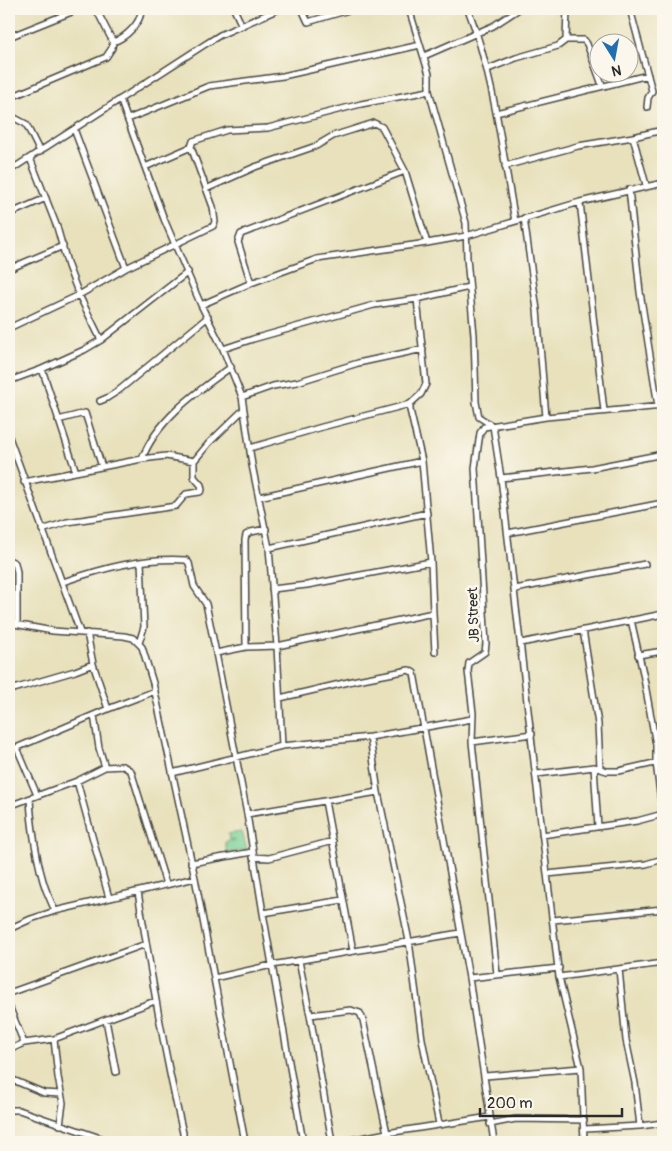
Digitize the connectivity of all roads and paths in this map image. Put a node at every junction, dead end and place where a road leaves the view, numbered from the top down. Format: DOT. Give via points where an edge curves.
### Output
graph roads {
  1 [pos="79,9"];
  2 [pos="96,9"];
  3 [pos="140,9"];
  4 [pos="234,9"];
  5 [pos="279,9"];
  6 [pos="302,9"];
  7 [pos="352,9"];
  8 [pos="409,9"];
  9 [pos="468,9"];
  10 [pos="519,9"];
  11 [pos="567,9"];
  12 [pos="630,9"];
  13 [pos="242,26"];
  14 [pos="478,34"];
  15 [pos="9,37"];
  16 [pos="566,40"];
  17 [pos="113,42"];
  18 [pos="420,45"];
  19 [pos="424,56"];
  20 [pos="488,69"];
  21 [pos="648,75"];
  22 [pos="602,86"];
  23 [pos="429,91"];
  24 [pos="9,98"];
  25 [pos="120,98"];
  26 [pos="647,107"];
  27 [pos="496,113"];
  28 [pos="9,115"];
  29 [pos="128,119"];
  30 [pos="74,129"];
  31 [pos="663,130"];
  32 [pos="633,137"];
  33 [pos="191,147"];
  34 [pos="40,152"];
  35 [pos="30,158"];
  36 [pos="505,166"];
  37 [pos="145,167"];
  38 [pos="9,171"];
  39 [pos="405,171"];
  40 [pos="663,183"];
  41 [pos="646,186"];
  42 [pos="206,189"];
  43 [pos="629,189"];
  44 [pos="46,198"];
  45 [pos="580,202"];
  46 [pos="9,214"];
  47 [pos="524,218"];
  48 [pos="515,222"];
  49 [pos="466,236"];
  50 [pos="427,243"];
  51 [pos="175,244"];
  52 [pos="63,246"];
  53 [pos="126,268"];
  54 [pos="9,269"];
  55 [pos="188,272"];
  56 [pos="251,284"];
  57 [pos="470,287"];
  58 [pos="79,295"];
  59 [pos="417,298"];
  60 [pos="202,305"];
  61 [pos="208,317"];
  62 [pos="9,328"];
  63 [pos="101,340"];
  64 [pos="223,349"];
  65 [pos="423,349"];
  66 [pos="230,367"];
  67 [pos="42,369"];
  68 [pos="9,381"];
  69 [pos="242,398"];
  70 [pos="100,401"];
  71 [pos="410,404"];
  72 [pos="661,406"];
  73 [pos="243,410"];
  74 [pos="604,411"];
  75 [pos="546,417"];
  76 [pos="58,420"];
  77 [pos="493,426"];
  78 [pos="9,437"];
  79 [pos="250,448"];
  80 [pos="663,454"];
  81 [pos="142,459"];
  82 [pos="194,461"];
  83 [pos="422,461"];
  84 [pos="102,467"];
  85 [pos="76,472"];
  86 [pos="501,478"];
  87 [pos="24,482"];
  88 [pos="260,498"];
  89 [pos="663,503"];
  90 [pos="427,513"];
  91 [pos="266,529"];
  92 [pos="42,530"];
  93 [pos="508,533"];
  94 [pos="268,548"];
  95 [pos="9,560"];
  96 [pos="141,562"];
  97 [pos="431,562"];
  98 [pos="644,564"];
  99 [pos="63,582"];
  100 [pos="272,589"];
  101 [pos="515,589"];
  102 [pos="433,613"];
  103 [pos="663,614"];
  104 [pos="631,620"];
  105 [pos="9,624"];
  106 [pos="16,624"];
  107 [pos="583,630"];
  108 [pos="80,632"];
  109 [pos="87,633"];
  110 [pos="139,643"];
  111 [pos="521,643"];
  112 [pos="277,646"];
  113 [pos="246,647"];
  114 [pos="663,651"];
  115 [pos="435,652"];
  116 [pos="216,653"];
  117 [pos="638,655"];
  118 [pos="93,664"];
  119 [pos="10,690"];
  120 [pos="155,691"];
  121 [pos="280,698"];
  122 [pos="108,708"];
  123 [pos="94,715"];
  124 [pos="472,719"];
  125 [pos="424,728"];
  126 [pos="532,734"];
  127 [pos="370,737"];
  128 [pos="472,742"];
  129 [pos="282,746"];
  130 [pos="17,748"];
  131 [pos="9,751"];
  132 [pos="236,757"];
  133 [pos="663,761"];
  134 [pos="656,763"];
  135 [pos="594,767"];
  136 [pos="105,768"];
  137 [pos="600,768"];
  138 [pos="172,773"];
  139 [pos="537,774"];
  140 [pos="77,781"];
  141 [pos="378,792"];
  142 [pos="37,795"];
  143 [pos="30,798"];
  144 [pos="325,801"];
  145 [pos="9,806"];
  146 [pos="247,814"];
  147 [pos="663,815"];
  148 [pos="598,827"];
  149 [pos="542,835"];
  150 [pos="333,841"];
  151 [pos="253,854"];
  152 [pos="663,859"];
  153 [pos="192,863"];
  154 [pos="547,874"];
  155 [pos="195,878"];
  156 [pos="166,884"];
  157 [pos="138,892"];
  158 [pos="109,898"];
  159 [pos="343,900"];
  160 [pos="663,909"];
  161 [pos="55,911"];
  162 [pos="263,913"];
  163 [pos="552,920"];
  164 [pos="9,927"];
  165 [pos="460,933"];
  166 [pos="409,941"];
  167 [pos="146,944"];
  168 [pos="353,952"];
  169 [pos="299,961"];
  170 [pos="663,963"];
  171 [pos="272,965"];
  172 [pos="558,968"];
  173 [pos="619,968"];
  174 [pos="497,974"];
  175 [pos="559,977"];
  176 [pos="214,978"];
  177 [pos="469,978"];
  178 [pos="9,992"];
  179 [pos="155,1001"];
  180 [pos="9,1006"];
  181 [pos="310,1015"];
  182 [pos="106,1020"];
  183 [pos="54,1039"];
  184 [pos="24,1044"];
  185 [pos="9,1050"];
  186 [pos="581,1068"];
  187 [pos="116,1072"];
  188 [pos="485,1076"];
  189 [pos="9,1080"];
  190 [pos="61,1094"];
  191 [pos="9,1110"];
  192 [pos="490,1117"];
  193 [pos="584,1120"];
  194 [pos="663,1123"];
  195 [pos="439,1124"];
  196 [pos="490,1124"];
  197 [pos="60,1125"];
  198 [pos="640,1126"];
  199 [pos="585,1129"];
  200 [pos="387,1133"];
  201 [pos="367,1140"];
  202 [pos="112,1142"];
  203 [pos="183,1142"];
  204 [pos="245,1142"];
  205 [pos="303,1142"];
  206 [pos="332,1142"];
  207 [pos="341,1142"];
  208 [pos="494,1142"];
  209 [pos="584,1142"];
  1 -- 15 [label="street"];
  2 -- 17 [label="street"];
  3 -- 17 [label="street" via="139,20 122,39"];
  4 -- 13 [label="street"];
  5 -- 13 [label="street"];
  6 -- 7 [label="street" via="308,22"];
  8 -- 18 [label="street"];
  9 -- 14 [label="street"];
  10 -- 14 [label="street"];
  11 -- 16 [label="street"];
  12 -- 21 [label="street"];
  13 -- 25 [label="street" via="204,45"];
  14 -- 19 [label="street"];
  14 -- 20 [label="street"];
  16 -- 20 [label="street" via="558,46"];
  16 -- 22 [label="street" via="584,40"];
  17 -- 24 [label="street" via="106,57"];
  18 -- 19 [label="street"];
  18 -- 29 [label="street" via="283,76 209,86"];
  19 -- 23 [label="street"];
  20 -- 27 [label="street"];
  21 -- 22 [label="street"];
  21 -- 26 [label="street" via="652,90"];
  22 -- 27 [label="street"];
  23 -- 33 [label="street" via="361,104 268,128 227,130 193,141"];
  23 -- 49 [label="street" via="463,208"];
  25 -- 29 [label="street"];
  25 -- 30 [label="street"];
  27 -- 36 [label="street"];
  28 -- 34 [label="street" via="26,124"];
  29 -- 37 [label="street"];
  30 -- 34 [label="street"];
  30 -- 53 [label="street"];
  31 -- 32 [label="street"];
  32 -- 36 [label="street" via="578,146"];
  32 -- 41 [label="street"];
  33 -- 37 [label="street"];
  33 -- 42 [label="street"];
  34 -- 35 [label="street"];
  35 -- 38 [label="street"];
  35 -- 44 [label="street"];
  36 -- 48 [label="street"];
  37 -- 51 [label="street"];
  39 -- 42 [label="street" via="382,127 374,123 333,136 316,146 255,167"];
  39 -- 50 [label="street"];
  39 -- 56 [label="street" via="241,234 238,242"];
  40 -- 41 [label="street"];
  41 -- 43 [label="street"];
  42 -- 51 [label="street" via="213,208 213,226"];
  43 -- 45 [label="street"];
  43 -- 72 [label="street" via="640,292"];
  44 -- 46 [label="street"];
  44 -- 52 [label="street"];
  45 -- 47 [label="street"];
  45 -- 74 [label="street"];
  47 -- 48 [label="street"];
  47 -- 75 [label="street"];
  48 -- 49 [label="street"];
  49 -- 50 [label="street"];
  49 -- 57 [label="street"];
  50 -- 56 [label="street" via="317,259"];
  51 -- 53 [label="street"];
  51 -- 55 [label="street"];
  52 -- 54 [label="street"];
  52 -- 58 [label="street"];
  53 -- 58 [label="street"];
  55 -- 60 [label="street"];
  55 -- 63 [label="street"];
  56 -- 60 [label="street"];
  57 -- 59 [label="street"];
  57 -- 77 [label="street" via="476,402 479,417"];
  58 -- 62 [label="street"];
  58 -- 63 [label="street"];
  59 -- 64 [label="street" via="374,305"];
  59 -- 65 [label="street"];
  60 -- 61 [label="street"];
  61 -- 64 [label="street"];
  61 -- 70 [label="street" via="118,391"];
  63 -- 67 [label="street"];
  64 -- 66 [label="street"];
  65 -- 69 [label="street" via="366,360"];
  65 -- 71 [label="street" via="426,384"];
  66 -- 69 [label="street"];
  66 -- 81 [label="street" via="181,406 154,436"];
  67 -- 68 [label="street"];
  67 -- 76 [label="street"];
  69 -- 73 [label="street"];
  71 -- 79 [label="street"];
  71 -- 83 [label="street"];
  72 -- 74 [label="street"];
  73 -- 79 [label="street"];
  73 -- 82 [label="street"];
  74 -- 75 [label="street"];
  75 -- 77 [label="street"];
  76 -- 84 [label="street" via="85,413"];
  76 -- 85 [label="street"];
  77 -- 86 [label="street"];
  77 -- 124 [label="street, JB Street" via="484,428 480,433 475,468 486,644 485,652 469,663"];
  78 -- 87 [label="street"];
  79 -- 88 [label="street"];
  80 -- 86 [label="street" via="592,468"];
  81 -- 82 [label="street" via="166,456"];
  81 -- 84 [label="street"];
  82 -- 92 [label="street" via="194,477 202,490 186,494 176,506 67,522"];
  83 -- 88 [label="street"];
  83 -- 90 [label="street"];
  84 -- 85 [label="street"];
  85 -- 87 [label="street"];
  86 -- 93 [label="street"];
  87 -- 92 [label="street"];
  88 -- 91 [label="street"];
  89 -- 93 [label="street"];
  90 -- 94 [label="street"];
  90 -- 97 [label="street"];
  91 -- 94 [label="street"];
  91 -- 113 [label="street" via="251,532 245,540"];
  92 -- 99 [label="street"];
  93 -- 101 [label="street"];
  94 -- 100 [label="street"];
  95 -- 106 [label="street" via="17,572"];
  96 -- 99 [label="street" via="98,570"];
  96 -- 110 [label="street" via="144,627"];
  96 -- 116 [label="street" via="160,559 188,562 192,580 206,604"];
  97 -- 100 [label="street"];
  97 -- 102 [label="street"];
  98 -- 101 [label="street"];
  99 -- 108 [label="street"];
  100 -- 112 [label="street"];
  101 -- 111 [label="street"];
  102 -- 112 [label="street"];
  102 -- 115 [label="street"];
  103 -- 104 [label="street"];
  104 -- 107 [label="street"];
  104 -- 117 [label="street"];
  105 -- 106 [label="street"];
  106 -- 108 [label="street"];
  107 -- 111 [label="street"];
  107 -- 137 [label="street" via="598,724"];
  108 -- 109 [label="street"];
  109 -- 110 [label="street" via="124,636"];
  109 -- 118 [label="street"];
  110 -- 120 [label="street"];
  111 -- 126 [label="street"];
  112 -- 113 [label="street"];
  112 -- 121 [label="street"];
  113 -- 116 [label="street"];
  114 -- 117 [label="street"];
  116 -- 132 [label="street"];
  117 -- 134 [label="street" via="656,745"];
  118 -- 119 [label="street"];
  118 -- 122 [label="street"];
  120 -- 122 [label="street"];
  120 -- 138 [label="street"];
  121 -- 125 [label="street" via="408,670 414,673"];
  121 -- 129 [label="street"];
  122 -- 123 [label="street"];
  123 -- 130 [label="street"];
  123 -- 136 [label="street"];
  124 -- 125 [label="street"];
  124 -- 128 [label="street, JB Street"];
  125 -- 127 [label="street"];
  125 -- 165 [label="street"];
  126 -- 128 [label="street"];
  126 -- 139 [label="street"];
  127 -- 129 [label="street"];
  127 -- 141 [label="street"];
  128 -- 174 [label="street, JB Street"];
  129 -- 132 [label="street"];
  130 -- 131 [label="street"];
  130 -- 142 [label="street"];
  132 -- 138 [label="street"];
  132 -- 146 [label="street"];
  133 -- 134 [label="street"];
  134 -- 137 [label="street" via="619,771"];
  134 -- 147 [label="street"];
  135 -- 137 [label="street"];
  135 -- 139 [label="street"];
  135 -- 148 [label="street"];
  136 -- 140 [label="street"];
  136 -- 156 [label="street" via="123,766 131,771"];
  138 -- 153 [label="street"];
  139 -- 149 [label="street"];
  140 -- 142 [label="street"];
  140 -- 158 [label="street"];
  141 -- 144 [label="street"];
  141 -- 166 [label="street"];
  142 -- 143 [label="street"];
  143 -- 145 [label="street"];
  143 -- 161 [label="street" via="39,863"];
  144 -- 146 [label="street"];
  144 -- 150 [label="street"];
  146 -- 151 [label="street"];
  147 -- 148 [label="street"];
  148 -- 149 [label="street"];
  149 -- 154 [label="street"];
  150 -- 151 [label="street" via="269,858"];
  150 -- 159 [label="street"];
  151 -- 153 [label="street"];
  151 -- 162 [label="street"];
  152 -- 154 [label="street" via="646,864"];
  153 -- 155 [label="street"];
  154 -- 163 [label="street"];
  155 -- 156 [label="street"];
  155 -- 176 [label="street"];
  156 -- 157 [label="street"];
  157 -- 158 [label="street"];
  157 -- 167 [label="street"];
  158 -- 161 [label="street"];
  159 -- 162 [label="street"];
  159 -- 168 [label="street"];
  160 -- 163 [label="street"];
  161 -- 164 [label="street"];
  162 -- 171 [label="street"];
  163 -- 172 [label="street"];
  165 -- 166 [label="street"];
  165 -- 177 [label="street"];
  166 -- 168 [label="street"];
  166 -- 195 [label="street" via="422,1039"];
  167 -- 178 [label="street"];
  167 -- 179 [label="street"];
  168 -- 169 [label="street"];
  169 -- 171 [label="street"];
  169 -- 181 [label="street"];
  170 -- 173 [label="street"];
  171 -- 176 [label="street"];
  171 -- 205 [label="street"];
  172 -- 174 [label="street"];
  172 -- 175 [label="street"];
  173 -- 175 [label="street"];
  173 -- 198 [label="street" via="626,1040"];
  174 -- 177 [label="street"];
  175 -- 186 [label="street"];
  176 -- 204 [label="street"];
  177 -- 188 [label="street"];
  179 -- 182 [label="street"];
  179 -- 203 [label="street"];
  180 -- 184 [label="street"];
  181 -- 200 [label="street" via="350,1010 360,1013"];
  181 -- 206 [label="street"];
  182 -- 183 [label="street"];
  182 -- 187 [label="street"];
  183 -- 184 [label="street"];
  183 -- 190 [label="street"];
  184 -- 185 [label="street"];
  186 -- 188 [label="street"];
  186 -- 193 [label="street"];
  188 -- 192 [label="street"];
  189 -- 190 [label="street" via="44,1093"];
  190 -- 197 [label="street"];
  191 -- 197 [label="street" via="19,1110"];
  192 -- 195 [label="street"];
  192 -- 196 [label="street"];
  193 -- 196 [label="street" via="516,1119"];
  193 -- 199 [label="street"];
  194 -- 198 [label="street"];
  195 -- 200 [label="street"];
  196 -- 208 [label="street"];
  197 -- 202 [label="street"];
  198 -- 199 [label="street"];
  199 -- 209 [label="street"];
  200 -- 201 [label="street"];
  201 -- 207 [label="street"];
}
